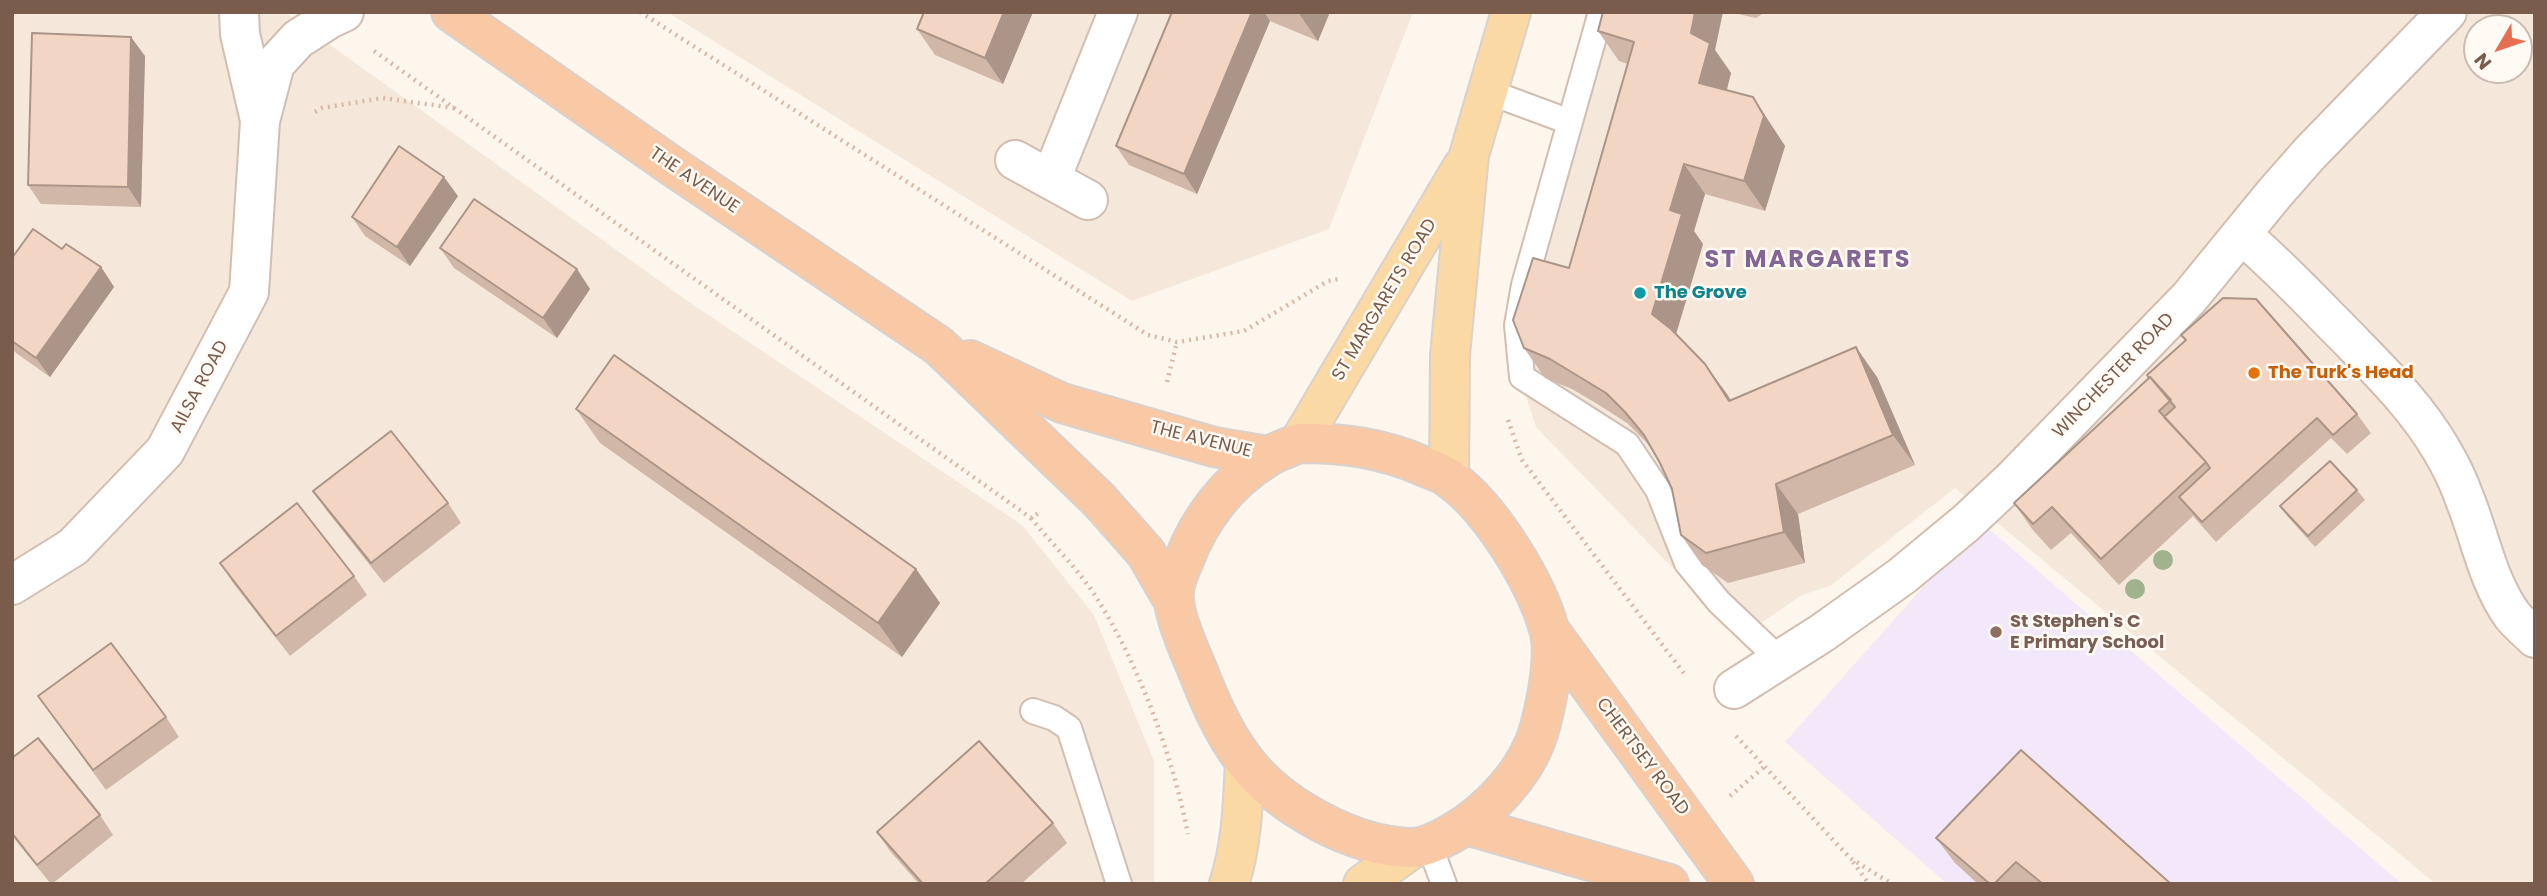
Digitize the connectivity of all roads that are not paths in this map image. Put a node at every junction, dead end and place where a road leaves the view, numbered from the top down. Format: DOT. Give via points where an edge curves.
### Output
graph roads {
  1 [pos="239,12"];
  2 [pos="451,12"];
  3 [pos="1118,12"];
  4 [pos="1511,12"];
  5 [pos="1601,12"];
  6 [pos="2447,12"];
  7 [pos="337,16"];
  8 [pos="1489,92"];
  9 [pos="1570,122"];
  10 [pos="260,131"];
  11 [pos="1469,155"];
  12 [pos="1015,160"];
  13 [pos="1051,179"];
  14 [pos="1088,200"];
  15 [pos="2242,235"];
  16 [pos="939,346"];
  17 [pos="1284,450"];
  18 [pos="1449,478"];
  19 [pos="12,585"];
  20 [pos="1173,600"];
  21 [pos="1550,631"];
  22 [pos="2535,638"];
  23 [pos="1780,660"];
  24 [pos="1734,689"];
  25 [pos="1033,711"];
  26 [pos="1245,761"];
  27 [pos="1467,825"];
  28 [pos="1421,846"];
  29 [pos="1119,884"];
  30 [pos="1229,884"];
  31 [pos="1363,884"];
  32 [pos="1444,884"];
  33 [pos="1669,884"];
  34 [pos="1734,884"];
  1 -- 10 [label="street, AILSA ROAD"];
  2 -- 16 [label="highway, THE AVENUE"];
  3 -- 13 [label="street"];
  4 -- 8 [label="main road, ST MARGARETS ROAD"];
  5 -- 9 [label="lane"];
  6 -- 15 [label="street, WINCHESTER ROAD" via="2310,153"];
  7 -- 10 [label="street, AILSA ROAD" via="298,39 275,64"];
  8 -- 9 [label="lane"];
  8 -- 11 [label="main road, ST MARGARETS ROAD"];
  9 -- 23 [label="lane" via="1524,285 1517,325 1522,377 1627,444 1658,490 1687,563 1718,602"];
  10 -- 19 [label="street, AILSA ROAD" via="249,292 166,452 73,547"];
  11 -- 17 [label="main road, ST MARGARETS ROAD"];
  11 -- 18 [label="main road, ST MARGARETS ROAD" via="1450,355"];
  12 -- 13 [label="street"];
  13 -- 14 [label="street"];
  15 -- 22 [label="street" via="2370,361 2426,426 2464,497 2501,597"];
  15 -- 23 [label="street, WINCHESTER ROAD" via="2134,356 1966,523 1864,605"];
  16 -- 17 [label="highway, THE AVENUE" via="1062,403 1214,447"];
  16 -- 20 [label="highway, THE AVENUE" via="1100,500 1146,553"];
  17 -- 18 [label="highway, THE AVENUE" via="1335,443 1377,449"];
  17 -- 20 [label="highway" via="1213,503 1187,550"];
  18 -- 21 [label="highway, THE AVENUE" via="1477,502 1504,540 1530,581"];
  20 -- 26 [label="highway, THE AVENUE" via="1214,711"];
  21 -- 27 [label="highway" via="1549,688 1540,730 1518,776"];
  21 -- 34 [label="highway, CHERTSEY ROAD"];
  23 -- 24 [label="street, WINCHESTER ROAD"];
  25 -- 29 [label="lane" via="1069,728"];
  26 -- 28 [label="highway, THE AVENUE" via="1271,789 1307,816 1367,841"];
  26 -- 30 [label="main road" via="1235,866"];
  27 -- 28 [label="highway"];
  27 -- 33 [label="highway"];
  28 -- 31 [label="main road"];
  28 -- 32 [label="lane"];
}
